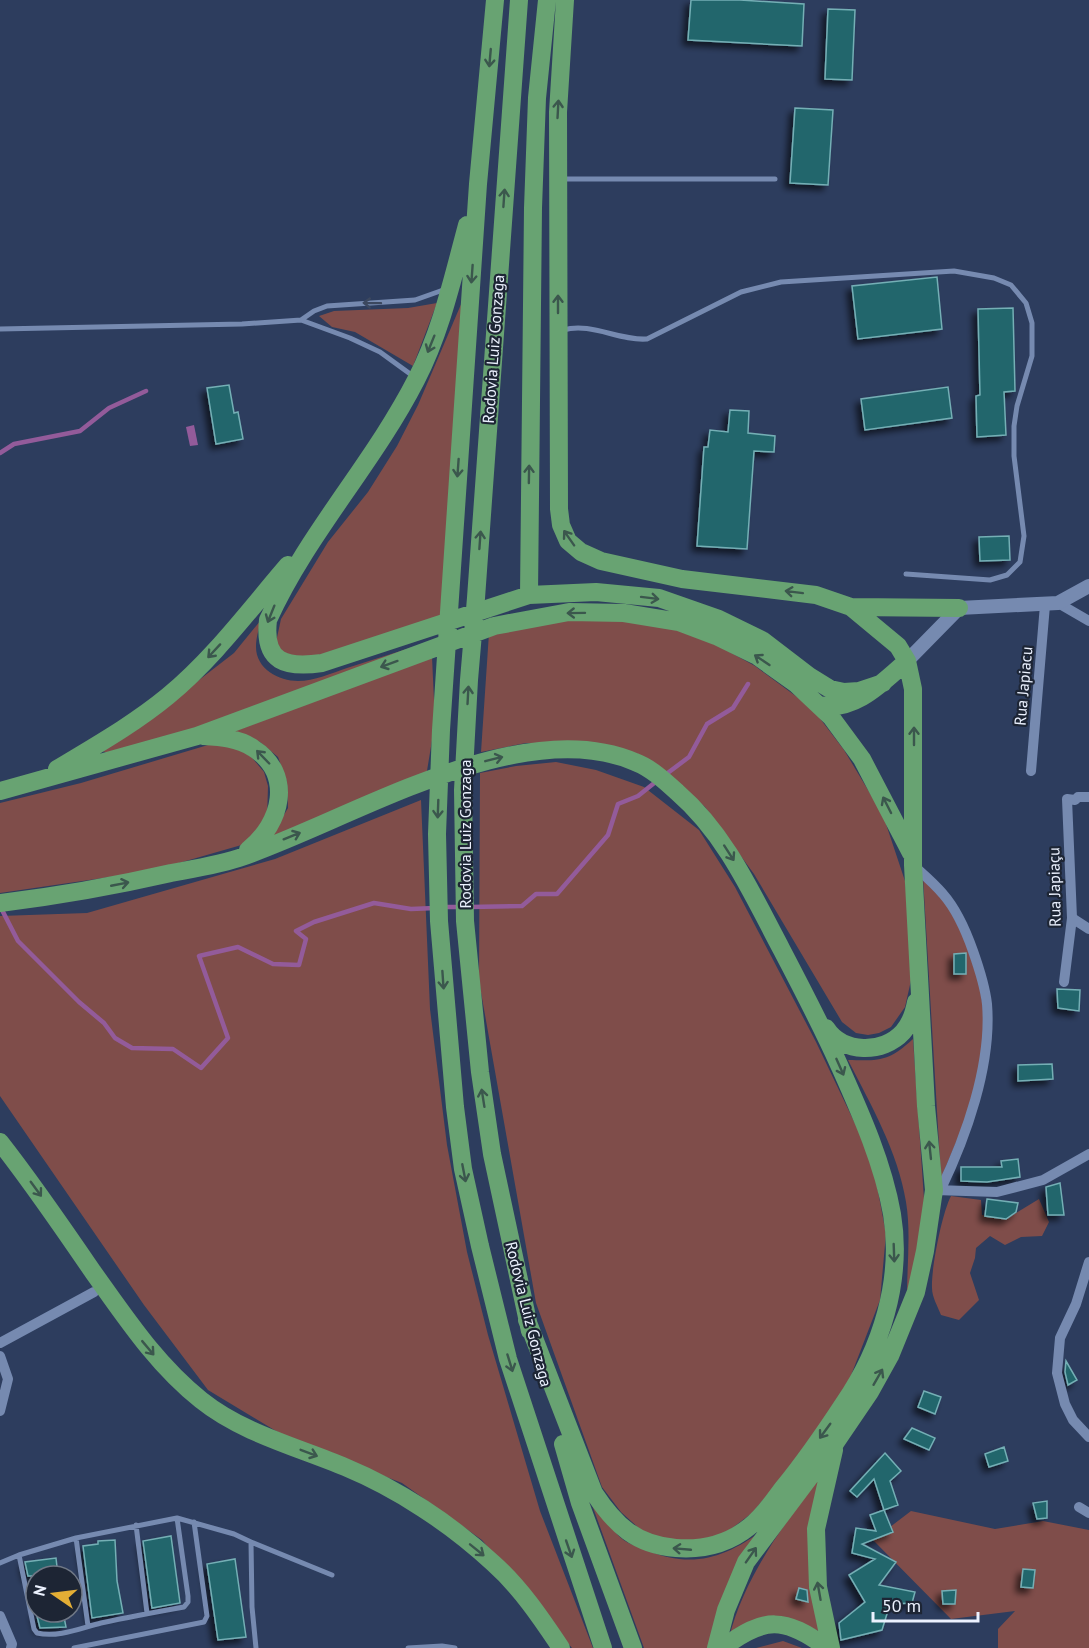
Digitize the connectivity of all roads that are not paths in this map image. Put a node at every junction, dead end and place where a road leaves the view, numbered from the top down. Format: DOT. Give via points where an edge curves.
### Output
graph roads {
  1 [pos="495,0"];
  2 [pos="519,0"];
  3 [pos="547,0"];
  4 [pos="565,0"];
  5 [pos="557,178"];
  6 [pos="775,180"];
  7 [pos="478,184"];
  8 [pos="450,288"];
  9 [pos="301,321"];
  10 [pos="0,329"];
  11 [pos="558,332"];
  12 [pos="417,379"];
  13 [pos="321,527"];
  14 [pos="906,574"];
  15 [pos="1089,586"];
  16 [pos="529,595"];
  17 [pos="1052,604"];
  18 [pos="850,607"];
  19 [pos="959,608"];
  20 [pos="1089,621"];
  21 [pos="907,661"];
  22 [pos="883,683"];
  23 [pos="819,705"];
  24 [pos="197,736"];
  25 [pos="1031,771"];
  26 [pos="36,782"];
  27 [pos="0,791"];
  28 [pos="1089,797"];
  29 [pos="238,858"];
  30 [pos="913,861"];
  31 [pos="0,903"];
  32 [pos="1072,918"];
  33 [pos="1089,928"];
  34 [pos="919,979"];
  35 [pos="1064,982"];
  36 [pos="816,1014"];
  37 [pos="0,1142"];
  38 [pos="1089,1154"];
  39 [pos="937,1191"];
  40 [pos="1089,1262"];
  41 [pos="94,1292"];
  42 [pos="527,1320"];
  43 [pos="0,1343"];
  44 [pos="0,1356"];
  45 [pos="0,1411"];
  46 [pos="1089,1437"];
  47 [pos="836,1442"];
  48 [pos="1078,1507"];
  49 [pos="1089,1514"];
  50 [pos="177,1518"];
  51 [pos="194,1522"];
  52 [pos="136,1525"];
  53 [pos="76,1538"];
  54 [pos="251,1542"];
  55 [pos="19,1555"];
  56 [pos="0,1563"];
  57 [pos="332,1575"];
  58 [pos="147,1613"];
  59 [pos="0,1616"];
  60 [pos="88,1626"];
  61 [pos="11,1648"];
  62 [pos="74,1648"];
  63 [pos="256,1648"];
  64 [pos="408,1648"];
  65 [pos="455,1648"];
  66 [pos="561,1648"];
  67 [pos="603,1648"];
  68 [pos="633,1648"];
  69 [pos="716,1648"];
  70 [pos="723,1648"];
  71 [pos="829,1648"];
  1 -- 7 [label="highway, Rodovia Luiz Gonzaga, one-way"];
  42 -- 2 [label="highway, Rodovia Luiz Gonzaga, one-way" via="492,1154 481,1080 465,921 463,790"];
  16 -- 3 [label="highway, one-way" via="533,208 537,98"];
  5 -- 4 [label="highway, one-way"];
  5 -- 6 [label="lane"];
  11 -- 5 [label="highway, one-way"];
  7 -- 8 [label="highway"];
  7 -- 67 [label="highway, Rodovia Luiz Gonzaga, one-way" via="441,730 439,921 455,1107 463,1169 480,1245 508,1359"];
  8 -- 9 [label="lane, one-way" via="415,300 327,306"];
  8 -- 12 [label="highway, one-way"];
  9 -- 10 [label="lane"];
  9 -- 12 [label="lane" via="380,352"];
  11 -- 14 [label="lane" via="588,328 647,339 741,292 781,282 954,271 1011,285 1026,303 1032,323 1032,356 1014,426 1024,536 1020,562 1007,575 990,580"];
  18 -- 11 [label="highway, one-way" via="816,594 633,570 581,552 568,541 559,509"];
  12 -- 13 [label="highway"];
  13 -- 16 [label="highway, one-way" via="268,620 269,649 287,664 322,663"];
  13 -- 26 [label="highway, one-way" via="213,652 168,696"];
  15 -- 17 [label="street"];
  16 -- 22 [label="highway, one-way" via="596,592 659,598 719,618 762,640 830,688 859,691"];
  17 -- 19 [label="street"];
  17 -- 20 [label="street"];
  17 -- 25 [label="street, Rua Japiacu"];
  18 -- 19 [label="highway"];
  18 -- 21 [label="highway" via="898,646"];
  19 -- 21 [label="street"];
  21 -- 22 [label="highway"];
  30 -- 21 [label="highway, one-way" via="913,689"];
  22 -- 23 [label="highway" via="845,705"];
  23 -- 24 [label="highway, one-way" via="757,656 679,622 624,613 569,612 494,626"];
  30 -- 23 [label="highway, one-way" via="862,759"];
  24 -- 26 [label="highway"];
  29 -- 24 [label="highway, one-way" via="264,835 279,801 279,783 265,758 253,748 224,738"];
  26 -- 27 [label="highway"];
  28 -- 32 [label="street, Rua Japiaçu" via="1067,799"];
  31 -- 29 [label="highway, one-way" via="127,883"];
  29 -- 36 [label="highway, one-way" via="488,760 535,750 574,748 610,754 636,762 662,779 694,807 725,846"];
  30 -- 34 [label="highway"];
  30 -- 39 [label="street" via="959,918 979,969 987,1006 982,1066 974,1100 954,1161"];
  32 -- 33 [label="street"];
  32 -- 35 [label="street, Rua Japiaçu"];
  34 -- 36 [label="highway" via="912,1018 891,1042 875,1048 844,1044 830,1035"];
  39 -- 34 [label="highway, one-way" via="926,1106"];
  36 -- 42 [label="highway, one-way" via="877,1156 892,1215 895,1261 885,1315 860,1380 790,1480 751,1527 721,1544 694,1550 663,1547 639,1539 608,1515 594,1493"];
  37 -- 66 [label="highway, one-way" via="143,1343 169,1373 203,1402 243,1426 347,1468 395,1492 443,1523 494,1563"];
  38 -- 39 [label="street" via="1043,1180 997,1192"];
  47 -- 39 [label="highway, one-way" via="870,1392 907,1317"];
  40 -- 46 [label="street" via="1060,1338 1058,1373 1073,1420"];
  41 -- 43 [label="street"];
  42 -- 68 [label="highway, Rodovia Luiz Gonzaga" via="580,1503"];
  44 -- 45 [label="street" via="8,1379"];
  69 -- 47 [label="highway, one-way" via="726,1610 746,1562"];
  71 -- 47 [label="highway, one-way" via="818,1587 816,1529"];
  48 -- 49 [label="street"];
  50 -- 51 [label="lane"];
  50 -- 52 [label="lane"];
  50 -- 58 [label="lane" via="188,1602 184,1608"];
  51 -- 54 [label="lane"];
  51 -- 62 [label="lane" via="207,1616 204,1622"];
  52 -- 53 [label="lane"];
  52 -- 58 [label="lane"];
  53 -- 55 [label="lane"];
  53 -- 60 [label="lane"];
  54 -- 57 [label="lane"];
  54 -- 63 [label="lane"];
  55 -- 56 [label="lane"];
  55 -- 60 [label="lane" via="37,1633 45,1635"];
  58 -- 60 [label="lane"];
  59 -- 61 [label="street"];
  64 -- 65 [label="lane"];
  70 -- 71 [label="highway" via="741,1634 771,1624 788,1626"];
}
